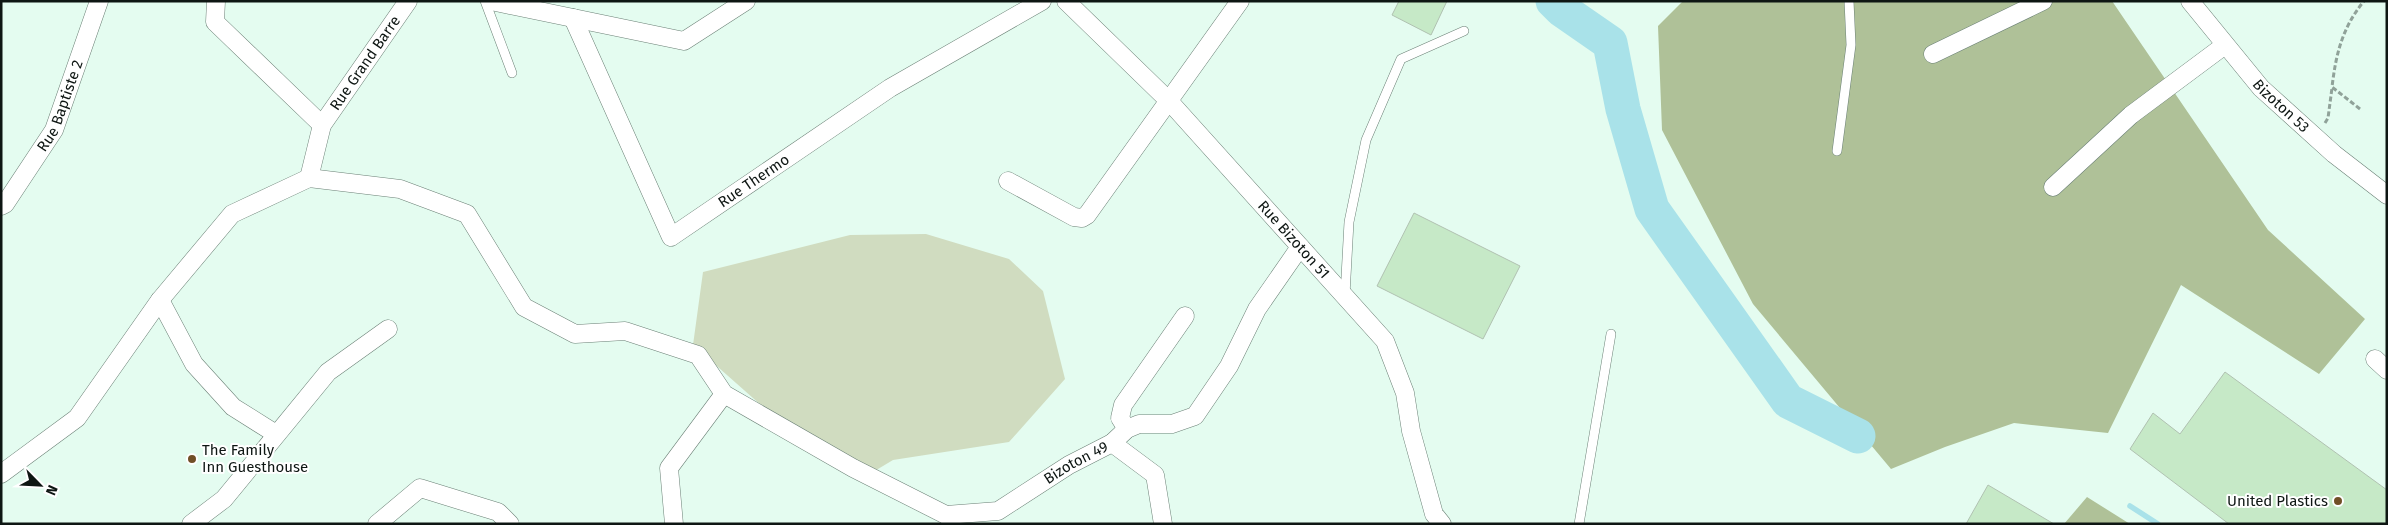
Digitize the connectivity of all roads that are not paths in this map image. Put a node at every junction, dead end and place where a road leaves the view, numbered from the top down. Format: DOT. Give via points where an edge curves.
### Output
graph roads {
  1 [pos="99,1"];
  2 [pos="216,1"];
  3 [pos="408,1"];
  4 [pos="485,1"];
  5 [pos="491,1"];
  6 [pos="746,1"];
  7 [pos="1042,1"];
  8 [pos="1066,1"];
  9 [pos="1850,1"];
  10 [pos="2042,1"];
  11 [pos="2190,1"];
  12 [pos="1236,3"];
  13 [pos="573,18"];
  14 [pos="1464,31"];
  15 [pos="2225,45"];
  16 [pos="1933,54"];
  17 [pos="512,73"];
  18 [pos="1169,101"];
  19 [pos="322,125"];
  20 [pos="1837,151"];
  21 [pos="309,178"];
  22 [pos="1008,180"];
  23 [pos="2054,187"];
  24 [pos="2387,195"];
  25 [pos="3,205"];
  26 [pos="1300,247"];
  27 [pos="1345,296"];
  28 [pos="160,300"];
  29 [pos="1185,316"];
  30 [pos="388,328"];
  31 [pos="1611,334"];
  32 [pos="724,394"];
  33 [pos="1127,429"];
  34 [pos="276,434"];
  35 [pos="1112,443"];
  36 [pos="1,474"];
  37 [pos="942,519"];
  38 [pos="1158,520"];
  39 [pos="191,524"];
  40 [pos="377,524"];
  41 [pos="510,524"];
  42 [pos="674,524"];
  43 [pos="1442,524"];
  44 [pos="1579,524"];
  1 -- 25 [label="street, Rue Baptiste 2" via="54,130"];
  2 -- 19 [label="street" via="215,22"];
  3 -- 19 [label="street, Rue Grand Barre"];
  4 -- 17 [label="lane"];
  5 -- 13 [label="street"];
  6 -- 13 [label="street" via="684,41"];
  7 -- 13 [label="street, Rue Thermo" via="890,88 671,237"];
  8 -- 18 [label="street, Rue Bizoton 51"];
  9 -- 20 [label="lane" via="1850,45"];
  10 -- 16 [label="street"];
  11 -- 15 [label="street, Bizoton 53"];
  12 -- 18 [label="street"];
  14 -- 27 [label="lane" via="1401,59 1366,140 1349,222"];
  15 -- 23 [label="street" via="2131,115"];
  15 -- 24 [label="street, Bizoton 53" via="2261,88"];
  18 -- 22 [label="street" via="1082,218 1074,217"];
  18 -- 26 [label="street, Rue Bizoton 51"];
  19 -- 21 [label="street"];
  21 -- 28 [label="street" via="232,214"];
  21 -- 32 [label="street" via="400,190 466,214 524,307 575,334 625,331 698,355"];
  26 -- 27 [label="street, Rue Bizoton 51"];
  26 -- 33 [label="street" via="1257,309 1229,366 1195,416 1172,424 1139,424"];
  27 -- 43 [label="street, Rue Bizoton 51" via="1385,341 1405,393 1411,431 1434,514"];
  28 -- 34 [label="street" via="194,364 233,407"];
  28 -- 36 [label="street" via="77,418"];
  29 -- 33 [label="street" via="1123,406 1120,418"];
  30 -- 34 [label="street" via="328,372"];
  31 -- 44 [label="lane"];
  32 -- 37 [label="street"];
  32 -- 42 [label="street" via="669,468"];
  33 -- 35 [label="street"];
  34 -- 39 [label="street" via="224,499"];
  35 -- 37 [label="street, Bizoton 49" via="998,510"];
  35 -- 38 [label="street, Bizoton 49" via="1155,475"];
  40 -- 41 [label="street" via="420,488 498,512"];
}
